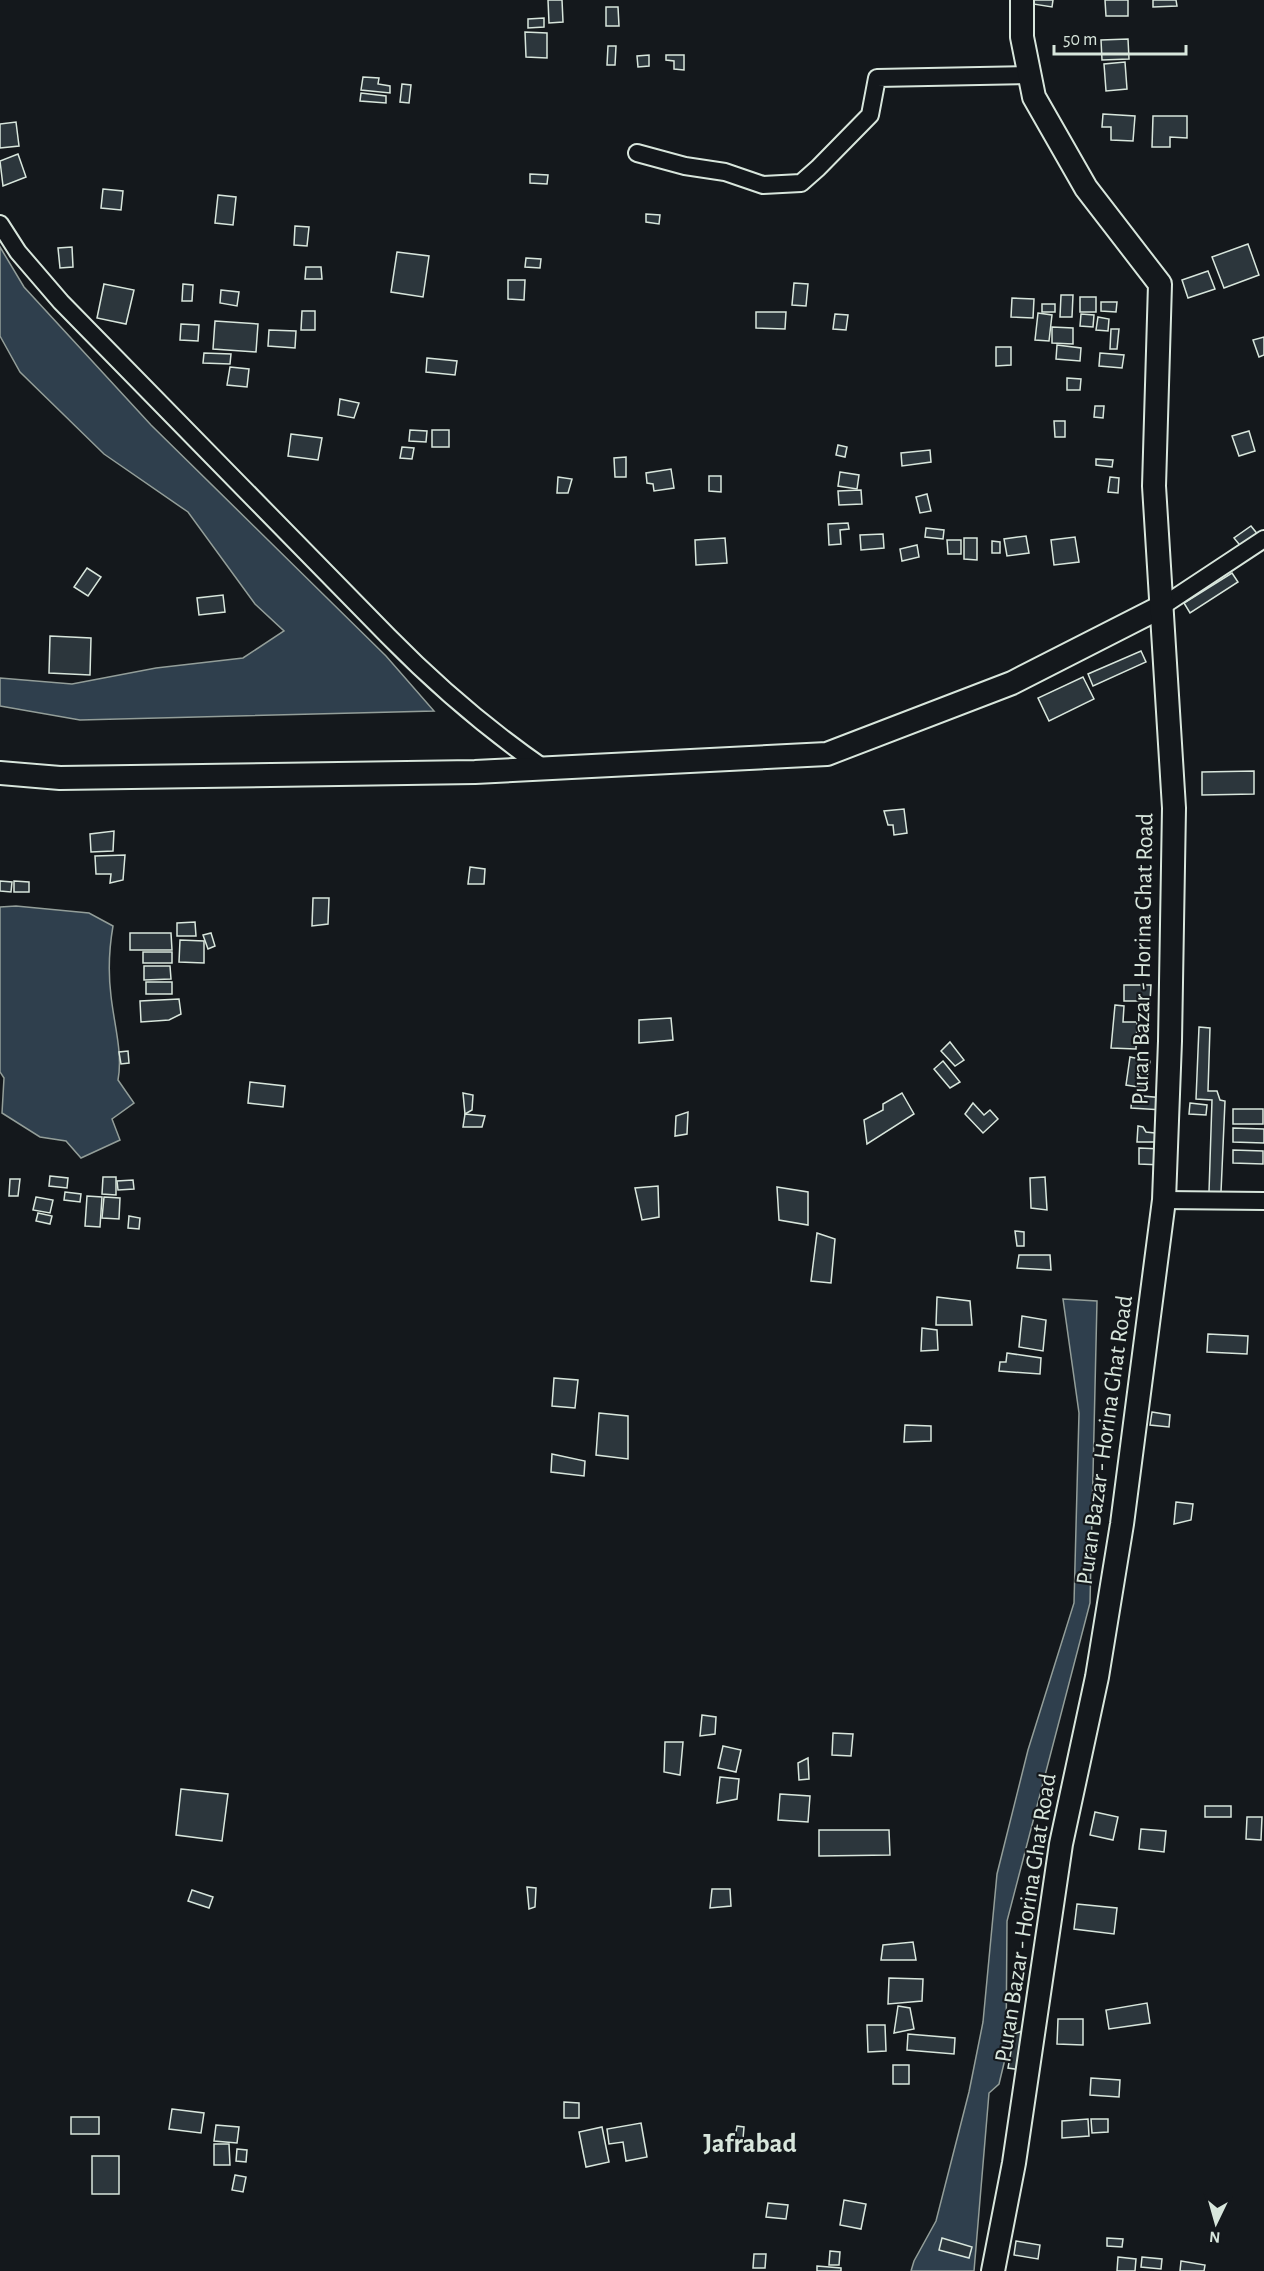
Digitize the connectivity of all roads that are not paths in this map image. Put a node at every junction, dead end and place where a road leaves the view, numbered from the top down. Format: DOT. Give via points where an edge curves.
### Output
graph roads {
  1 [pos="1022,0"];
  2 [pos="1030,75"];
  3 [pos="637,153"];
  4 [pos="0,224"];
  5 [pos="1264,539"];
  6 [pos="1161,607"];
  7 [pos="545,769"];
  8 [pos="0,773"];
  9 [pos="1164,1200"];
  10 [pos="1264,1201"];
  11 [pos="993,2271"];
  1 -- 2 [label="main road, Puran Bazar - Horina Ghat Road" via="1022,37"];
  2 -- 3 [label="street" via="877,78 870,115 801,183 763,185 725,171 685,166"];
  2 -- 6 [label="main road, Puran Bazar - Horina Ghat Road" via="1034,97 1086,188 1160,284 1154,486"];
  4 -- 7 [label="street" via="18,252 61,302 259,508 442,690"];
  5 -- 6 [label="street"];
  6 -- 7 [label="main road" via="1012,683 827,754"];
  6 -- 9 [label="main road, Puran Bazar - Horina Ghat Road" via="1174,808"];
  7 -- 8 [label="main road" via="60,778"];
  9 -- 10 [label="street"];
  9 -- 11 [label="main road, Puran Bazar - Horina Ghat Road" via="1122,1524 1097,1677 1062,1844 1020,2129"];
}
